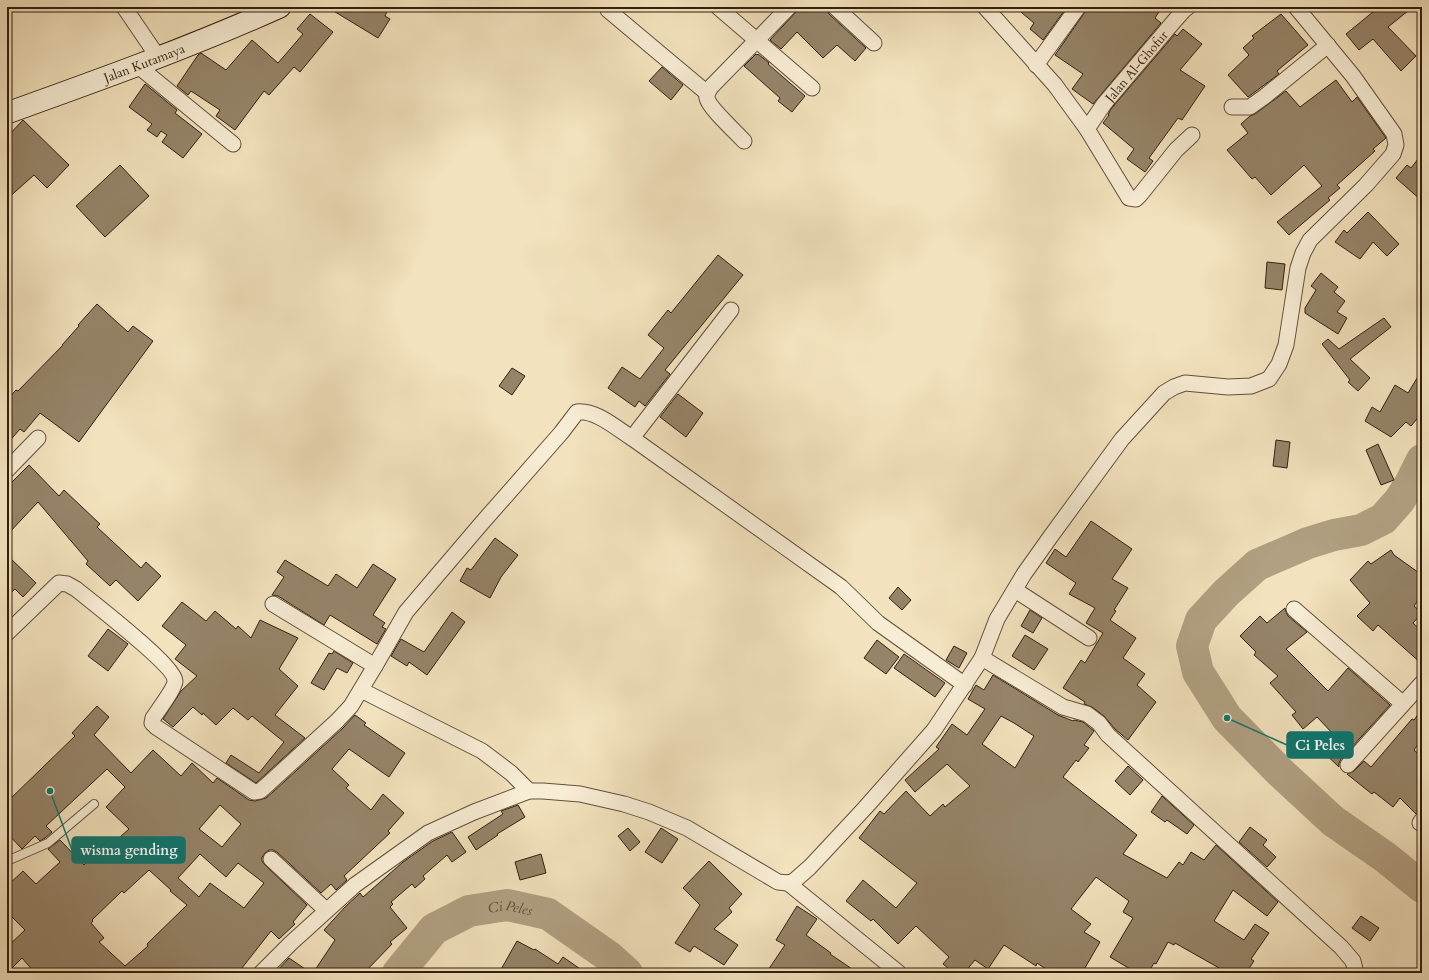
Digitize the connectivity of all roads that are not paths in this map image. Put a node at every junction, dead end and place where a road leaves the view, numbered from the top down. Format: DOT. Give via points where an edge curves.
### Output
graph roads {
  1 [pos="124,7"];
  2 [pos="280,7"];
  3 [pos="718,7"];
  4 [pos="790,7"];
  5 [pos="836,7"];
  6 [pos="985,7"];
  7 [pos="1078,7"];
  8 [pos="1188,7"];
  9 [pos="1296,7"];
  10 [pos="608,10"];
  11 [pos="757,40"];
  12 [pos="874,43"];
  13 [pos="1328,45"];
  14 [pos="158,58"];
  15 [pos="1036,65"];
  16 [pos="138,66"];
  17 [pos="812,88"];
  18 [pos="707,93"];
  19 [pos="1232,107"];
  20 [pos="7,113"];
  21 [pos="1087,129"];
  22 [pos="1192,135"];
  23 [pos="744,141"];
  24 [pos="233,144"];
  25 [pos="731,310"];
  26 [pos="38,438"];
  27 [pos="632,438"];
  28 [pos="7,470"];
  29 [pos="1015,590"];
  30 [pos="273,604"];
  31 [pos="1294,609"];
  32 [pos="7,632"];
  33 [pos="1089,638"];
  34 [pos="982,658"];
  35 [pos="376,666"];
  36 [pos="1422,683"];
  37 [pos="965,685"];
  38 [pos="361,690"];
  39 [pos="1402,703"];
  40 [pos="1348,765"];
  41 [pos="529,791"];
  42 [pos="94,804"];
  43 [pos="271,859"];
  44 [pos="7,861"];
  45 [pos="788,883"];
  46 [pos="326,910"];
  47 [pos="262,973"];
  48 [pos="899,973"];
  49 [pos="1356,973"];
  1 -- 14 [label="street"];
  2 -- 14 [label="main road, Jalan Kutamaya"];
  3 -- 11 [label="street"];
  4 -- 11 [label="street"];
  5 -- 12 [label="street"];
  6 -- 15 [label="street"];
  7 -- 15 [label="street"];
  8 -- 21 [label="street, Jalan Al-Ghofur" via="1109,98"];
  9 -- 13 [label="street"];
  10 -- 18 [label="street"];
  11 -- 17 [label="street"];
  11 -- 18 [label="street"];
  13 -- 19 [label="street" via="1250,107"];
  13 -- 29 [label="street" via="1394,134 1396,145 1389,159 1310,240 1303,253 1298,268 1286,345 1279,364 1269,379 1251,386 1185,384 1164,393 1122,439"];
  14 -- 16 [label="main road, Jalan Kutamaya"];
  15 -- 21 [label="street" via="1055,85"];
  16 -- 20 [label="main road, Jalan Kutamaya"];
  16 -- 24 [label="street"];
  18 -- 23 [label="street" via="707,100"];
  21 -- 22 [label="street" via="1129,198 1136,199 1176,150"];
  25 -- 27 [label="street"];
  26 -- 28 [label="street"];
  27 -- 35 [label="street" via="599,417 585,411 577,412 406,612"];
  27 -- 37 [label="street" via="841,587 878,623"];
  29 -- 33 [label="street"];
  29 -- 34 [label="street" via="997,619"];
  30 -- 35 [label="street"];
  31 -- 39 [label="street"];
  32 -- 38 [label="street" via="59,583 76,589 143,644 174,676 174,685 152,723 254,792 260,791 337,721"];
  34 -- 37 [label="street"];
  34 -- 49 [label="street" via="1063,707 1087,714 1099,723 1108,735 1341,948 1352,961"];
  35 -- 38 [label="street"];
  36 -- 39 [label="street"];
  37 -- 45 [label="street" via="934,730 865,808 810,867"];
  38 -- 41 [label="street" via="482,751 511,773"];
  39 -- 40 [label="street"];
  41 -- 45 [label="street" via="580,794 649,812 687,828 778,882"];
  41 -- 46 [label="street" via="428,833 355,885"];
  42 -- 44 [label="lane" via="48,843"];
  43 -- 46 [label="street"];
  45 -- 48 [label="street"];
  46 -- 47 [label="street"];
}
